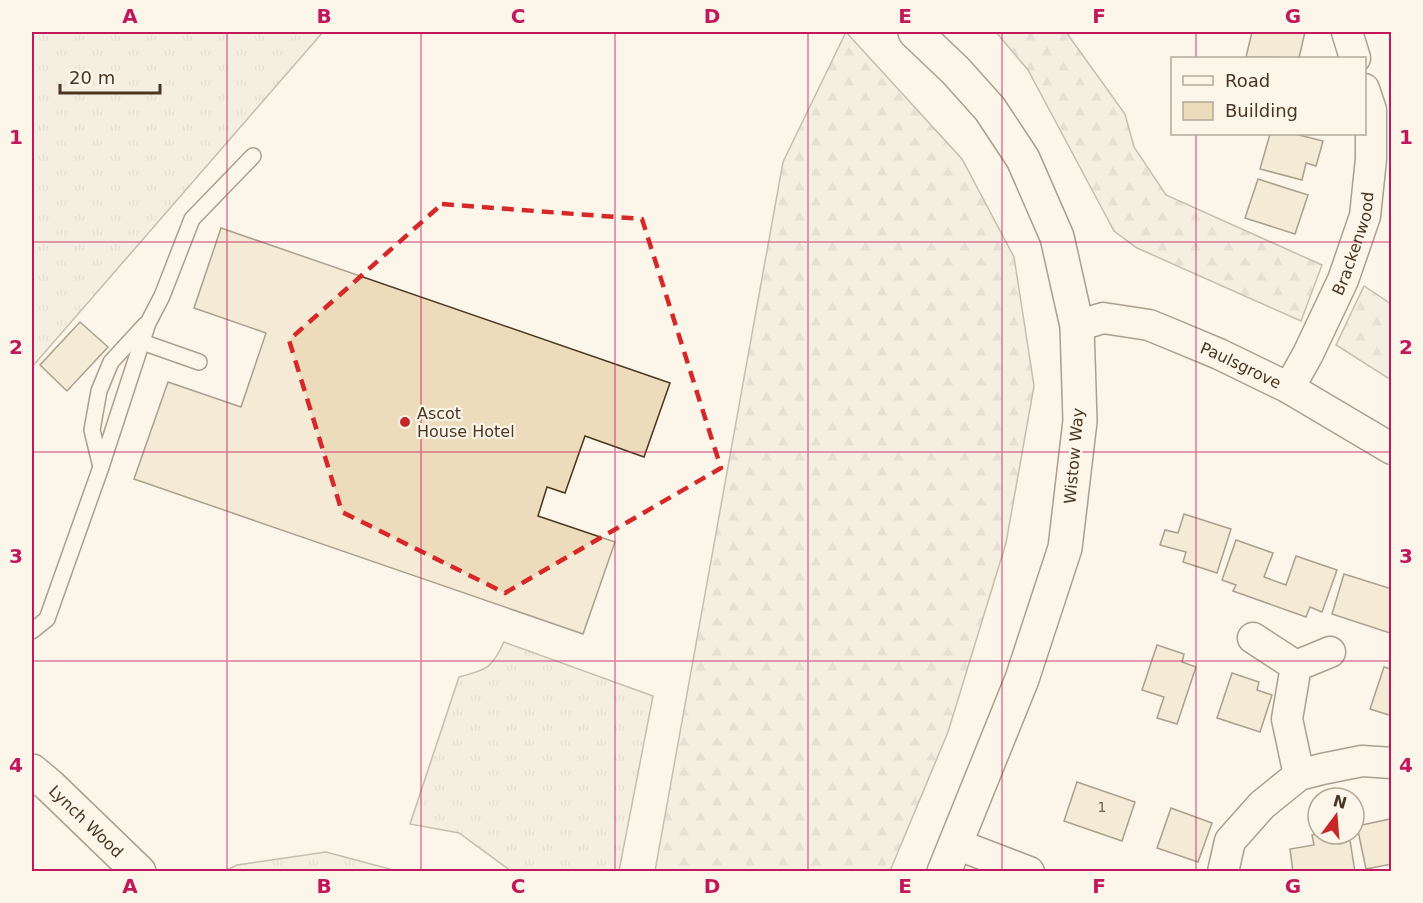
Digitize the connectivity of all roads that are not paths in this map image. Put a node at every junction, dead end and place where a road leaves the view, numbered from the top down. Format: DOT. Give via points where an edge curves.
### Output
graph roads {
  1 [pos="915,32"];
  2 [pos="1347,32"];
  3 [pos="1355,57"];
  4 [pos="1366,92"];
  5 [pos="254,156"];
  6 [pos="148,323"];
  7 [pos="1077,326"];
  8 [pos="142,342"];
  9 [pos="199,362"];
  10 [pos="1289,388"];
  11 [pos="1392,449"];
  12 [pos="101,467"];
  13 [pos="32,631"];
  14 [pos="1252,638"];
  15 [pos="1330,652"];
  16 [pos="1296,666"];
  17 [pos="1392,763"];
  18 [pos="32,771"];
  19 [pos="1299,775"];
  20 [pos="950,858"];
  21 [pos="139,872"];
  22 [pos="1029,872"];
  23 [pos="1223,872"];
  1 -- 7 [label="street, Wistow Way" via="990,109 1023,159 1057,237"];
  2 -- 3 [label="street"];
  4 -- 10 [label="street, Brackenwood" via="1371,110 1371,159 1365,216 1343,280"];
  5 -- 6 [label="lane" via="192,219"];
  6 -- 8 [label="lane"];
  6 -- 12 [label="lane" via="111,362 99,391 92,430"];
  7 -- 10 [label="street, Paulsgrove" via="1103,318 1149,325"];
  7 -- 20 [label="street, Wistow Way" via="1080,421 1065,548 1022,679"];
  8 -- 9 [label="lane"];
  8 -- 12 [label="lane"];
  10 -- 11 [label="street, Paulsgrove"];
  12 -- 13 [label="lane" via="46,619"];
  14 -- 16 [label="street"];
  15 -- 16 [label="street"];
  16 -- 19 [label="street" via="1287,719"];
  17 -- 19 [label="street" via="1362,761"];
  18 -- 21 [label="street, Lynch Wood"];
  19 -- 23 [label="street" via="1262,805 1230,841"];
  20 -- 22 [label="street"];
}
